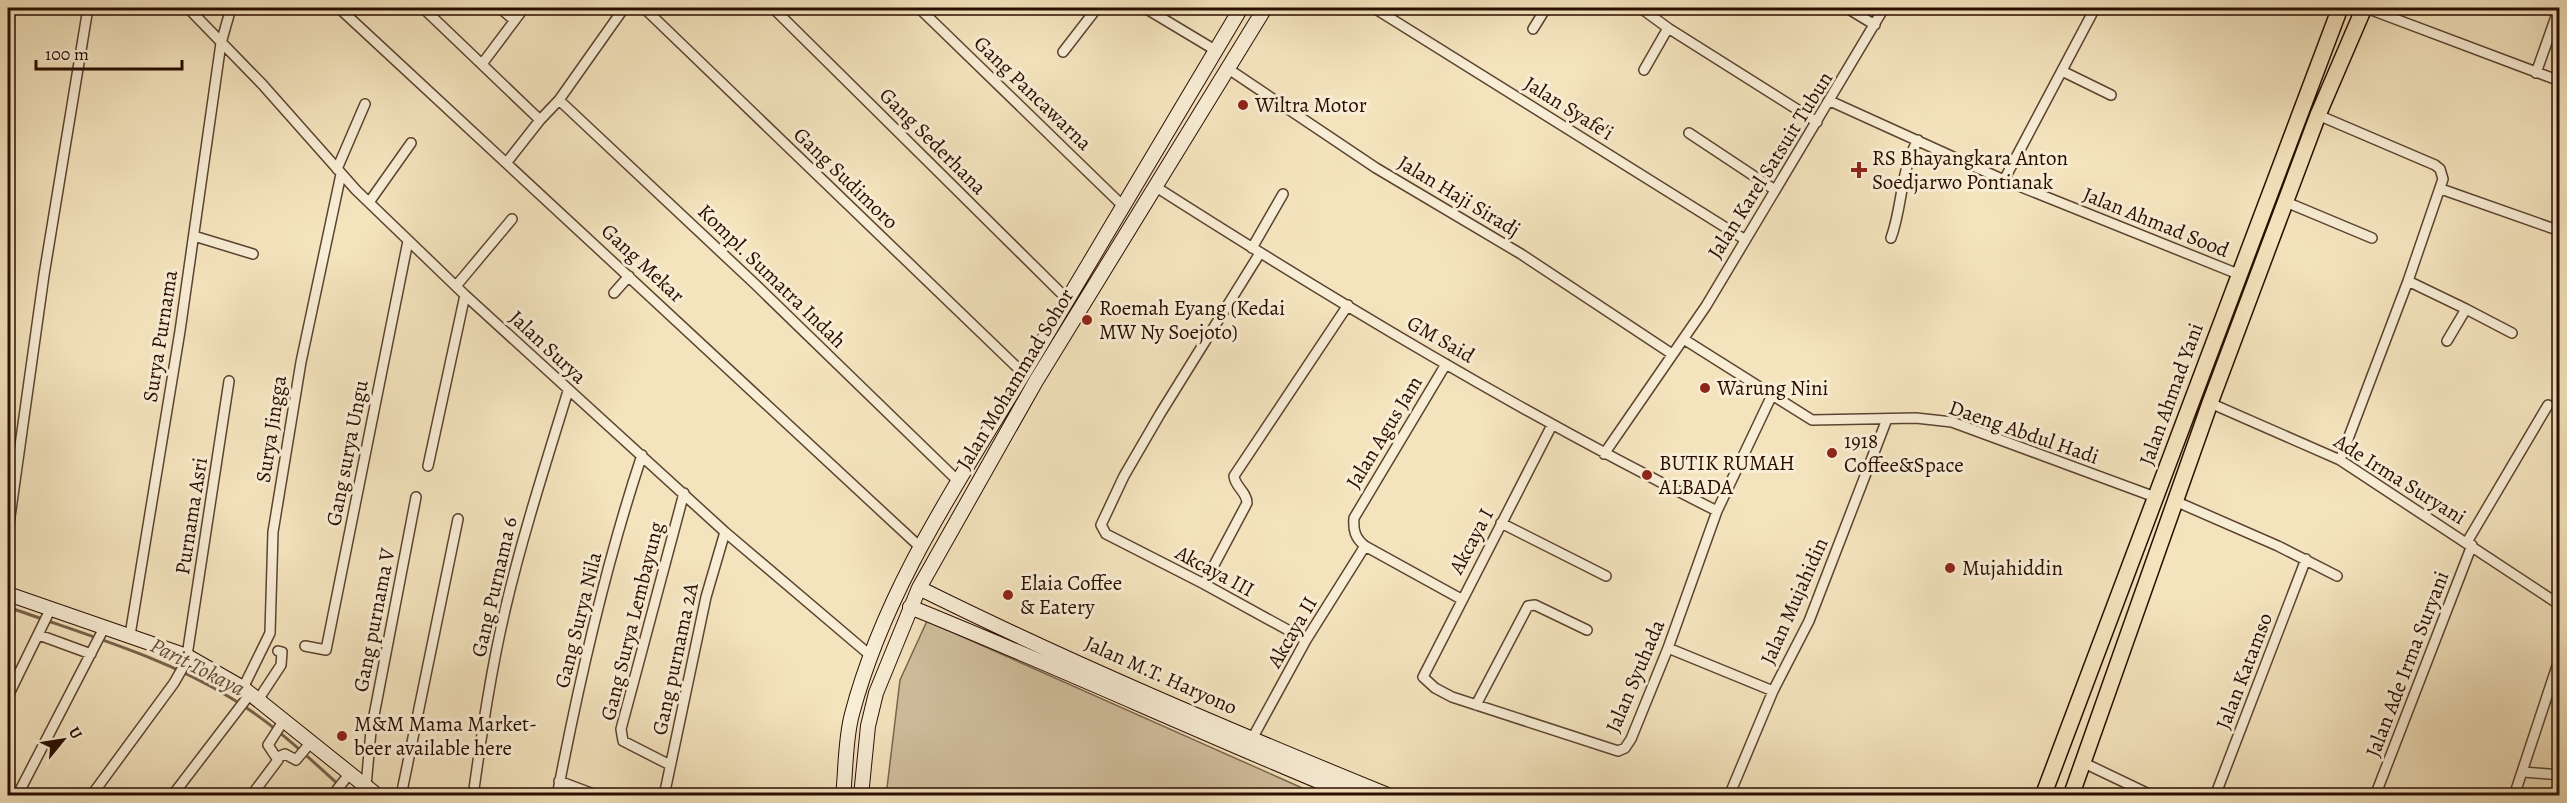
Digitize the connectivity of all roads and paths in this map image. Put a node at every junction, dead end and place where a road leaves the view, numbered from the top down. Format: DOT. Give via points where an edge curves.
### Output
graph roads {
  1 [pos="88,8"];
  2 [pos="188,8"];
  3 [pos="231,8"];
  4 [pos="339,8"];
  5 [pos="423,8"];
  6 [pos="500,8"];
  7 [pos="524,8"];
  8 [pos="624,8"];
  9 [pos="644,8"];
  10 [pos="773,8"];
  11 [pos="919,8"];
  12 [pos="1097,8"];
  13 [pos="1145,8"];
  14 [pos="1241,8"];
  15 [pos="1265,8"];
  16 [pos="1374,8"];
  17 [pos="1546,8"];
  18 [pos="1847,8"];
  19 [pos="1884,8"];
  20 [pos="2095,8"];
  21 [pos="2340,8"];
  22 [pos="2365,8"];
  23 [pos="2559,8"];
  24 [pos="1642,9"];
  25 [pos="514,21"];
  26 [pos="1875,25"];
  27 [pos="1668,28"];
  28 [pos="1533,29"];
  29 [pos="221,43"];
  30 [pos="1215,50"];
  31 [pos="1063,52"];
  32 [pos="482,64"];
  33 [pos="1227,68"];
  34 [pos="1644,70"];
  35 [pos="2062,71"];
  36 [pos="2536,73"];
  37 [pos="2559,81"];
  38 [pos="2111,95"];
  39 [pos="560,100"];
  40 [pos="1830,101"];
  41 [pos="364,104"];
  42 [pos="2319,115"];
  43 [pos="540,120"];
  44 [pos="1817,122"];
  45 [pos="1171,123"];
  46 [pos="1189,131"];
  47 [pos="1689,133"];
  48 [pos="1918,140"];
  49 [pos="411,143"];
  50 [pos="507,162"];
  51 [pos="339,171"];
  52 [pos="2004,180"];
  53 [pos="1156,187"];
  54 [pos="2441,189"];
  55 [pos="1775,190"];
  56 [pos="1283,194"];
  57 [pos="2268,195"];
  58 [pos="370,201"];
  59 [pos="2286,202"];
  60 [pos="1122,205"];
  61 [pos="512,219"];
  62 [pos="2559,231"];
  63 [pos="194,236"];
  64 [pos="1891,238"];
  65 [pos="2372,238"];
  66 [pos="1744,239"];
  67 [pos="408,241"];
  68 [pos="1256,251"];
  69 [pos="253,254"];
  70 [pos="2238,274"];
  71 [pos="629,276"];
  72 [pos="2408,281"];
  73 [pos="456,286"];
  74 [pos="614,293"];
  75 [pos="465,295"];
  76 [pos="1068,300"];
  77 [pos="1348,305"];
  78 [pos="2466,309"];
  79 [pos="2512,333"];
  80 [pos="1685,340"];
  81 [pos="2447,341"];
  82 [pos="1672,354"];
  83 [pos="1446,364"];
  84 [pos="1024,374"];
  85 [pos="229,381"];
  86 [pos="568,391"];
  87 [pos="1772,395"];
  88 [pos="2210,403"];
  89 [pos="2548,405"];
  90 [pos="1887,419"];
  91 [pos="1552,425"];
  92 [pos="988,430"];
  93 [pos="1003,439"];
  94 [pos="1604,454"];
  95 [pos="642,455"];
  96 [pos="2340,460"];
  97 [pos="428,466"];
  98 [pos="957,480"];
  99 [pos="684,493"];
  100 [pos="416,497"];
  101 [pos="2155,497"];
  102 [pos="2175,501"];
  103 [pos="1717,511"];
  104 [pos="458,519"];
  105 [pos="1501,523"];
  106 [pos="8,531"];
  107 [pos="725,532"];
  108 [pos="2470,544"];
  109 [pos="1365,546"];
  110 [pos="920,547"];
  111 [pos="2306,559"];
  112 [pos="1606,576"];
  113 [pos="2337,576"];
  114 [pos="1204,584"];
  115 [pos="919,588"];
  116 [pos="8,594"];
  117 [pos="1461,599"];
  118 [pos="2559,605"];
  119 [pos="910,607"];
  120 [pos="48,614"];
  121 [pos="1587,630"];
  122 [pos="102,632"];
  123 [pos="40,633"];
  124 [pos="130,635"];
  125 [pos="1002,637"];
  126 [pos="1306,640"];
  127 [pos="305,646"];
  128 [pos="1668,648"];
  129 [pos="93,651"];
  130 [pos="278,651"];
  131 [pos="871,656"];
  132 [pos="2559,657"];
  133 [pos="186,659"];
  134 [pos="2092,662"];
  135 [pos="2115,671"];
  136 [pos="1424,674"];
  137 [pos="1773,691"];
  138 [pos="250,694"];
  139 [pos="8,696"];
  140 [pos="1148,699"];
  141 [pos="1476,705"];
  142 [pos="851,717"];
  143 [pos="284,720"];
  144 [pos="868,726"];
  145 [pos="1252,737"];
  146 [pos="311,744"];
  147 [pos="278,757"];
  148 [pos="2082,762"];
  149 [pos="670,765"];
  150 [pos="2524,772"];
  151 [pos="348,775"];
  152 [pos="2559,775"];
  153 [pos="1328,778"];
  154 [pos="559,782"];
  155 [pos="366,786"];
  156 [pos="334,792"];
  157 [pos="17,795"];
  158 [pos="91,795"];
  159 [pos="172,795"];
  160 [pos="251,795"];
  161 [pos="378,795"];
  162 [pos="401,795"];
  163 [pos="473,795"];
  164 [pos="557,795"];
  165 [pos="599,795"];
  166 [pos="664,795"];
  167 [pos="843,795"];
  168 [pos="861,795"];
  169 [pos="1354,795"];
  170 [pos="1390,795"];
  171 [pos="1729,795"];
  172 [pos="2043,795"];
  173 [pos="2071,795"];
  174 [pos="2153,795"];
  175 [pos="2215,795"];
  176 [pos="2375,795"];
  177 [pos="2514,795"];
  1 -- 106 [label="street"];
  2 -- 29 [label="street, Jalan Surya"];
  3 -- 29 [label="street, Surya Purnama"];
  4 -- 50 [label="street, Gang Mekar"];
  5 -- 32 [label="street"];
  6 -- 25 [label="street"];
  7 -- 25 [label="street"];
  8 -- 39 [label="street"];
  9 -- 84 [label="street, Gang Sudimoro"];
  10 -- 76 [label="street, Gang Sederhana"];
  11 -- 60 [label="street, Gang Pancawarna"];
  12 -- 31 [label="street"];
  13 -- 30 [label="street"];
  14 -- 30 [label="street, Jalan Mohammad Sohor"];
  15 -- 33 [label="street, Jalan Mohammad Sohor"];
  16 -- 66 [label="street, Jalan Syafe'i"];
  17 -- 28 [label="street"];
  18 -- 26 [label="street"];
  19 -- 26 [label="street, Jalan Karel Satsuit Tubun"];
  20 -- 35 [label="street"];
  21 -- 57 [label="main road, Jalan Ahmad Yani"];
  22 -- 36 [label="street"];
  22 -- 42 [label="main road, Jalan Ahmad Yani"];
  23 -- 36 [label="street"];
  24 -- 27 [label="street"];
  25 -- 32 [label="street"];
  26 -- 40 [label="street, Jalan Karel Satsuit Tubun"];
  27 -- 34 [label="street"];
  27 -- 44 [label="street"];
  29 -- 51 [label="street, Jalan Surya"];
  29 -- 63 [label="street, Surya Purnama"];
  30 -- 45 [label="street, Jalan Mohammad Sohor"];
  32 -- 43 [label="street"];
  33 -- 46 [label="street, Jalan Mohammad Sohor"];
  33 -- 82 [label="street, Jalan Haji Siradj" via="1376,168 1521,254"];
  35 -- 38 [label="street"];
  35 -- 52 [label="street"];
  36 -- 37 [label="street"];
  39 -- 43 [label="street"];
  39 -- 98 [label="street, Kompl. Sumatra Indah"];
  40 -- 44 [label="street, Jalan Karel Satsuit Tubun"];
  40 -- 48 [label="street, Jalan Ahmad Sood"];
  41 -- 51 [label="street, Surya Jingga"];
  42 -- 54 [label="street" via="2434,165 2442,174"];
  42 -- 59 [label="main road, Jalan Ahmad Yani"];
  43 -- 50 [label="street"];
  44 -- 55 [label="street, Jalan Karel Satsuit Tubun"];
  45 -- 46 [label="street"];
  45 -- 60 [label="street, Jalan Mohammad Sohor"];
  46 -- 53 [label="street, Jalan Mohammad Sohor"];
  47 -- 55 [label="street"];
  48 -- 52 [label="street, Jalan Ahmad Sood"];
  48 -- 64 [label="street" via="1908,157"];
  49 -- 58 [label="street"];
  50 -- 71 [label="street, Gang Mekar"];
  51 -- 58 [label="street, Jalan Surya"];
  51 -- 138 [label="street, Surya Jingga" via="301,362 273,532 270,633"];
  52 -- 70 [label="street, Jalan Ahmad Sood"];
  53 -- 68 [label="street, GM Said"];
  53 -- 93 [label="street, Jalan Mohammad Sohor"];
  54 -- 62 [label="street"];
  54 -- 72 [label="street"];
  55 -- 66 [label="street, Jalan Karel Satsuit Tubun"];
  56 -- 68 [label="street"];
  57 -- 59 [label="main road"];
  57 -- 70 [label="main road, Jalan Ahmad Yani"];
  58 -- 67 [label="street, Jalan Surya"];
  59 -- 65 [label="street"];
  59 -- 88 [label="main road, Jalan Ahmad Yani"];
  60 -- 76 [label="street, Jalan Mohammad Sohor"];
  61 -- 73 [label="street"];
  63 -- 69 [label="street"];
  63 -- 124 [label="street, Surya Purnama"];
  66 -- 80 [label="street, Jalan Karel Satsuit Tubun"];
  67 -- 73 [label="street, Jalan Surya"];
  67 -- 127 [label="street, Gang surya Ungu" via="326,650"];
  68 -- 77 [label="street, GM Said"];
  68 -- 114 [label="street, Akcaya III" via="1124,476 1101,525 1106,534"];
  70 -- 101 [label="main road, Jalan Ahmad Yani"];
  71 -- 74 [label="street"];
  71 -- 110 [label="street, Gang Mekar"];
  72 -- 78 [label="street"];
  72 -- 96 [label="street"];
  73 -- 75 [label="street, Jalan Surya"];
  75 -- 86 [label="street, Jalan Surya"];
  75 -- 97 [label="street"];
  76 -- 84 [label="street, Jalan Mohammad Sohor"];
  77 -- 83 [label="street, GM Said"];
  77 -- 114 [label="street" via="1234,476 1247,504"];
  78 -- 79 [label="street"];
  78 -- 81 [label="street"];
  80 -- 82 [label="street, Jalan Karel Satsuit Tubun"];
  80 -- 87 [label="street, Daeng Abdul Hadi"];
  82 -- 94 [label="street, Jalan Karel Satsuit Tubun"];
  83 -- 91 [label="street, GM Said"];
  83 -- 109 [label="street, Jalan Agus Jam" via="1353,518 1354,532"];
  84 -- 92 [label="street, Jalan Mohammad Sohor"];
  85 -- 133 [label="street, Purnama Asri"];
  86 -- 95 [label="street, Jalan Surya"];
  86 -- 163 [label="street, Gang Purnama 6" via="505,608 485,707"];
  87 -- 90 [label="street, Daeng Abdul Hadi" via="1812,420"];
  87 -- 103 [label="street, Jalan Syuhada"];
  88 -- 96 [label="street, Ade Irma Suryani"];
  88 -- 102 [label="main road, Jalan Ahmad Yani"];
  89 -- 108 [label="street, Jalan Ade Irma Suryani"];
  90 -- 101 [label="street, Daeng Abdul Hadi" via="1952,422"];
  90 -- 137 [label="street, Jalan Mujahidin" via="1809,621"];
  91 -- 94 [label="street, GM Said"];
  91 -- 105 [label="street, Akcaya I"];
  92 -- 93 [label="street"];
  92 -- 98 [label="street, Jalan Mohammad Sohor"];
  93 -- 115 [label="street, Jalan Mohammad Sohor"];
  94 -- 103 [label="street, GM Said"];
  95 -- 99 [label="street, Jalan Surya"];
  95 -- 154 [label="street, Gang Surya Nila" via="616,539"];
  96 -- 108 [label="street, Ade Irma Suryani"];
  98 -- 110 [label="street, Jalan Mohammad Sohor"];
  99 -- 107 [label="street, Jalan Surya"];
  99 -- 149 [label="street, Gang Surya Lembayung" via="621,729 623,741"];
  100 -- 155 [label="street, Gang purnama V" via="371,731"];
  101 -- 134 [label="main road, Jalan Ahmad Yani"];
  102 -- 111 [label="street"];
  102 -- 135 [label="main road, Jalan Ahmad Yani"];
  103 -- 128 [label="street, Jalan Syuhada"];
  104 -- 162 [label="street"];
  105 -- 112 [label="street"];
  105 -- 117 [label="street, Akcaya I"];
  107 -- 131 [label="street, Jalan Surya"];
  107 -- 149 [label="street, Gang purnama 2A" via="706,597"];
  108 -- 118 [label="street, Ade Irma Suryani"];
  108 -- 176 [label="street, Jalan Ade Irma Suryani"];
  109 -- 117 [label="street"];
  109 -- 126 [label="street, Akcaya II"];
  110 -- 131 [label="street, Jalan Mohammad Sohor"];
  111 -- 113 [label="street"];
  111 -- 175 [label="street, Jalan Katamso"];
  114 -- 126 [label="street, Akcaya III"];
  115 -- 119 [label="street, Jalan Mohammad Sohor"];
  115 -- 125 [label="street, Jalan M.T. Haryono"];
  116 -- 120 [label="street"];
  117 -- 136 [label="street, Akcaya I"];
  119 -- 125 [label="street"];
  119 -- 144 [label="street, Jalan Mohammad Sohor" via="876,693"];
  120 -- 122 [label="street"];
  120 -- 123 [label="street"];
  121 -- 141 [label="street" via="1535,605 1528,606"];
  122 -- 124 [label="street"];
  122 -- 129 [label="street"];
  123 -- 129 [label="street"];
  123 -- 139 [label="street"];
  124 -- 133 [label="street"];
  125 -- 140 [label="street, Jalan M.T. Haryono"];
  126 -- 145 [label="street, Akcaya II"];
  128 -- 137 [label="street"];
  128 -- 141 [label="street, Jalan Syuhada" via="1631,739 1617,751"];
  129 -- 157 [label="street"];
  130 -- 138 [label="street" via="282,652 281,665"];
  131 -- 142 [label="street, Jalan Mohammad Sohor"];
  132 -- 150 [label="street"];
  133 -- 138 [label="street"];
  133 -- 158 [label="street" via="174,683"];
  134 -- 135 [label="main road"];
  134 -- 172 [label="main road, Jalan Ahmad Yani"];
  135 -- 148 [label="main road, Jalan Ahmad Yani"];
  136 -- 141 [label="street, Jalan Syuhada" via="1436,688"];
  137 -- 171 [label="street, Jalan Mujahidin"];
  138 -- 143 [label="street"];
  138 -- 159 [label="street"];
  140 -- 145 [label="street, Jalan M.T. Haryono"];
  140 -- 153 [label="street"];
  142 -- 144 [label="street"];
  142 -- 167 [label="street, Jalan Mohammad Sohor"];
  143 -- 146 [label="street"];
  143 -- 147 [label="street" via="268,747"];
  144 -- 168 [label="street, Jalan Mohammad Sohor"];
  145 -- 153 [label="street, Jalan M.T. Haryono"];
  146 -- 147 [label="street" via="294,761 284,754"];
  146 -- 151 [label="street"];
  147 -- 160 [label="street"];
  148 -- 173 [label="main road, Jalan Ahmad Yani"];
  148 -- 174 [label="street"];
  149 -- 166 [label="street, Gang purnama 2A"];
  150 -- 152 [label="street"];
  150 -- 177 [label="street"];
  151 -- 155 [label="street"];
  151 -- 156 [label="street"];
  153 -- 169 [label="street"];
  153 -- 170 [label="street, Jalan M.T. Haryono"];
  154 -- 164 [label="street, Gang Surya Nila"];
  154 -- 165 [label="street"];
  155 -- 161 [label="street"];
}
